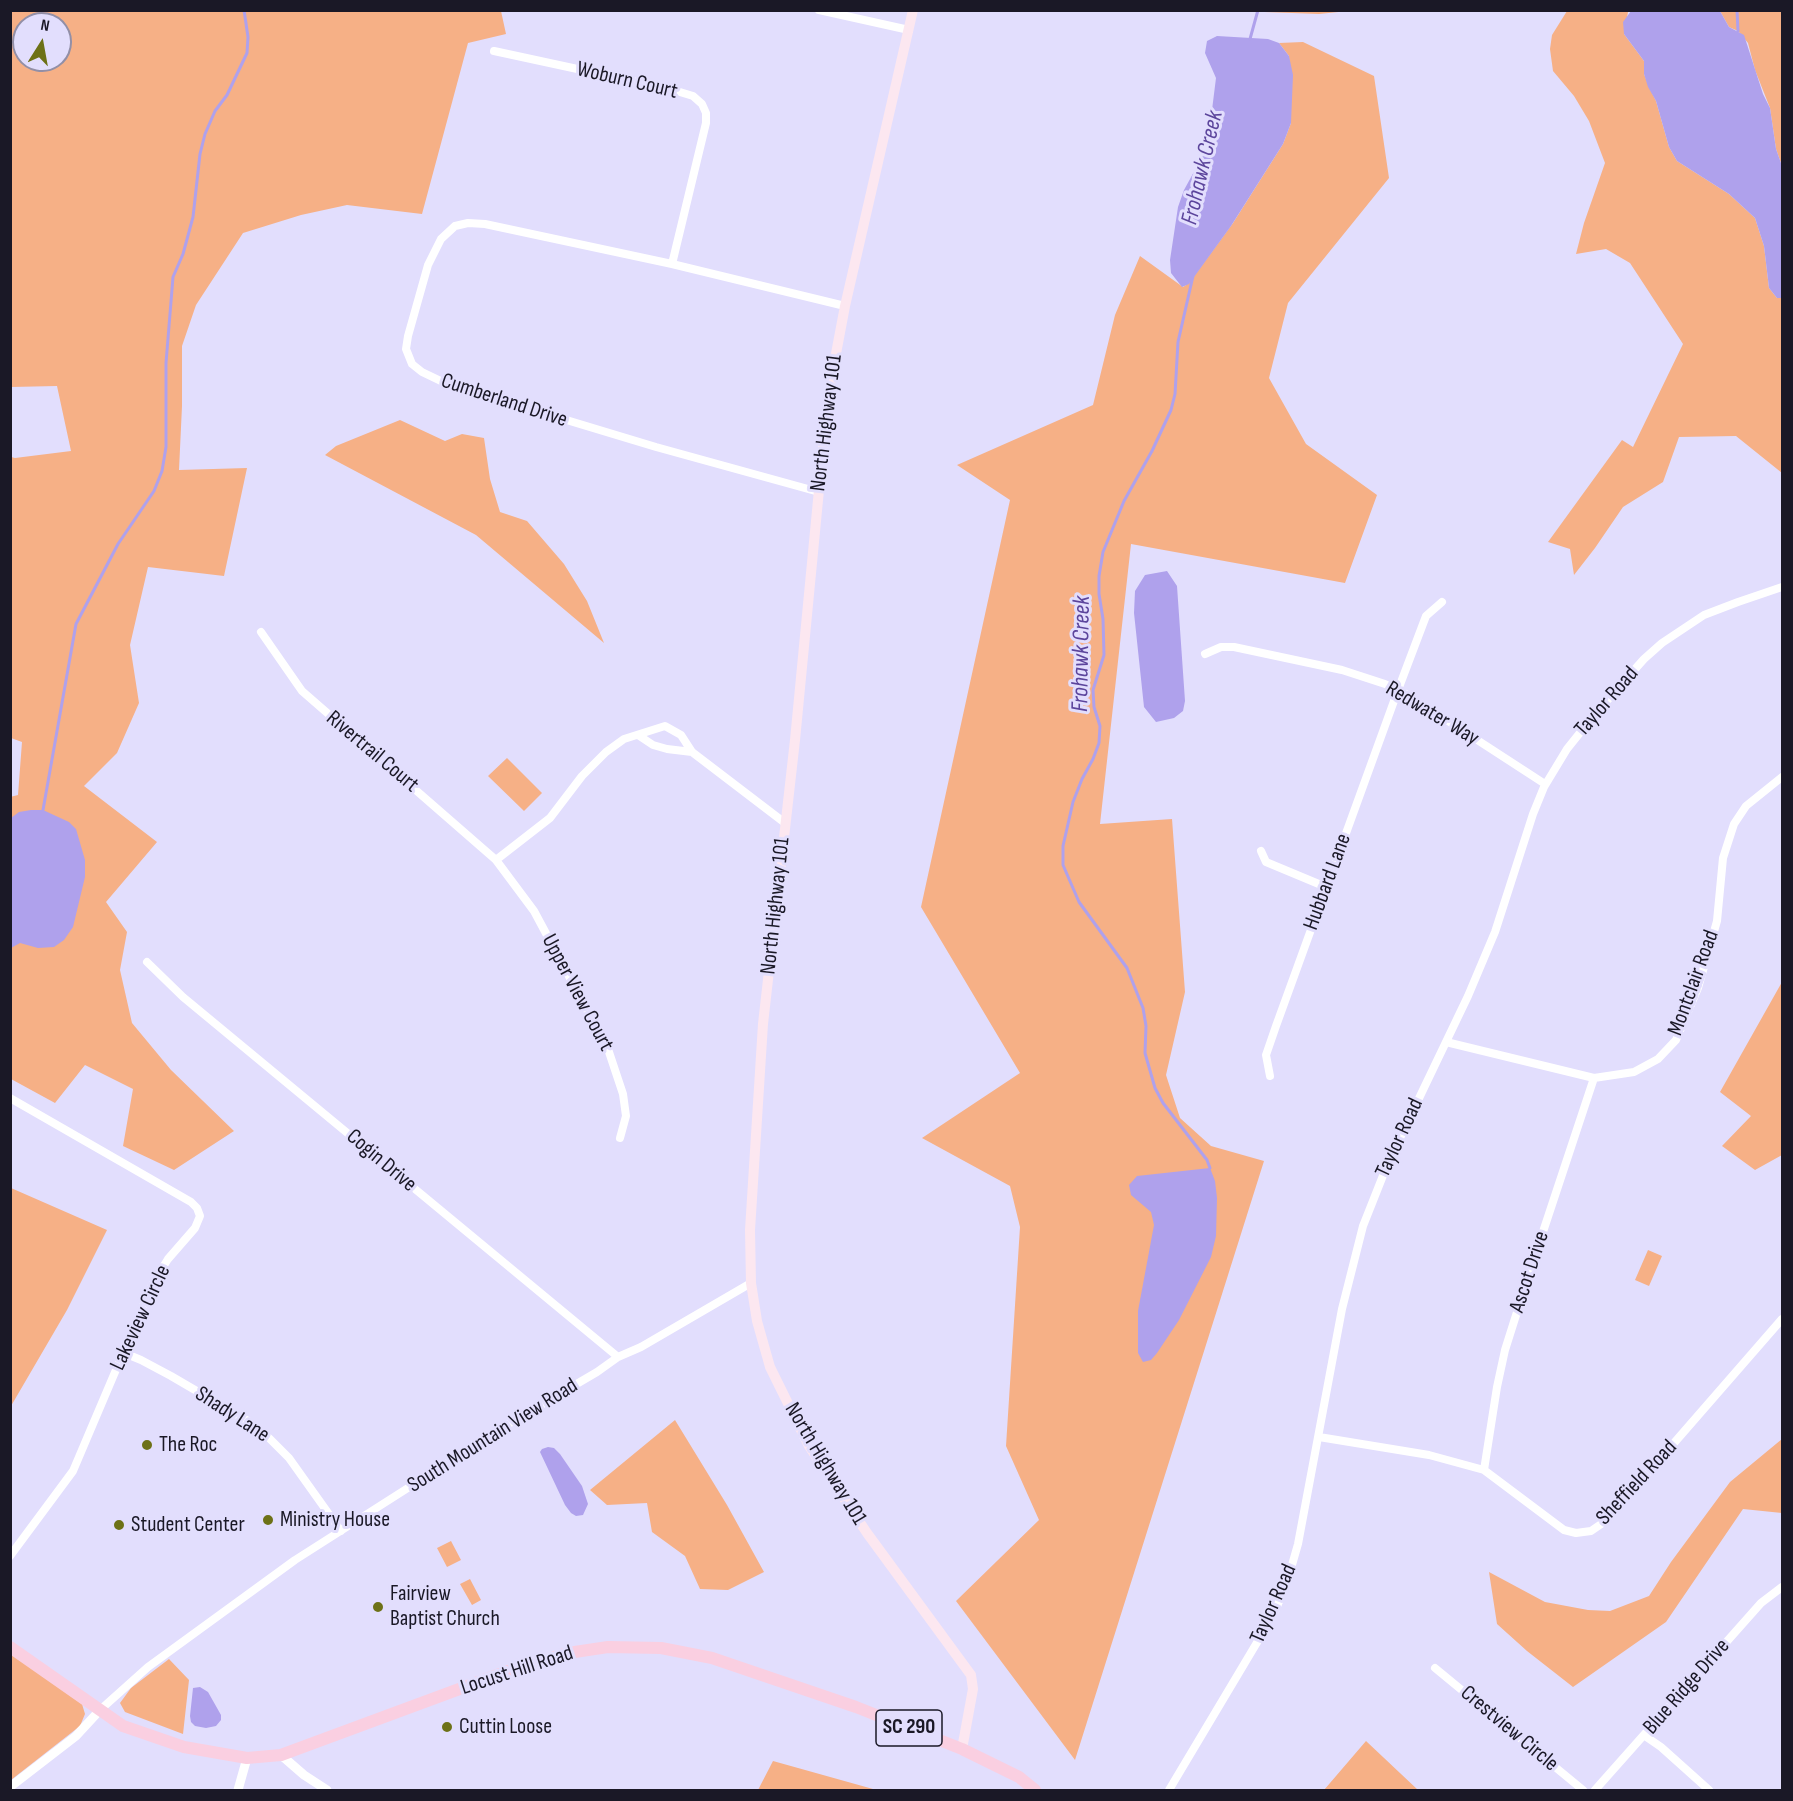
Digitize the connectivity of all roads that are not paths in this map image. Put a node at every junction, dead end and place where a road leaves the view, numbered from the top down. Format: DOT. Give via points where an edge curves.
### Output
graph roads {
  1 [pos="819,10"];
  2 [pos="913,10"];
  3 [pos="909,30"];
  4 [pos="494,51"];
  5 [pos="672,264"];
  6 [pos="845,306"];
  7 [pos="819,492"];
  8 [pos="1782,587"];
  9 [pos="1442,602"];
  10 [pos="261,632"];
  11 [pos="1205,654"];
  12 [pos="1398,690"];
  13 [pos="638,735"];
  14 [pos="692,752"];
  15 [pos="1782,777"];
  16 [pos="1545,784"];
  17 [pos="785,823"];
  18 [pos="1261,851"];
  19 [pos="496,860"];
  20 [pos="1326,887"];
  21 [pos="147,962"];
  22 [pos="1446,1042"];
  23 [pos="1269,1076"];
  24 [pos="1594,1078"];
  25 [pos="10,1098"];
  26 [pos="620,1138"];
  27 [pos="752,1283"];
  28 [pos="1782,1319"];
  29 [pos="124,1353"];
  30 [pos="618,1357"];
  31 [pos="1319,1437"];
  32 [pos="1484,1470"];
  33 [pos="341,1531"];
  34 [pos="10,1556"];
  35 [pos="1782,1587"];
  36 [pos="10,1647"];
  37 [pos="1435,1668"];
  38 [pos="100,1710"];
  39 [pos="1644,1736"];
  40 [pos="962,1749"];
  41 [pos="281,1755"];
  42 [pos="247,1758"];
  43 [pos="10,1787"];
  44 [pos="238,1791"];
  45 [pos="327,1791"];
  46 [pos="1035,1791"];
  47 [pos="1169,1791"];
  48 [pos="1583,1791"];
  49 [pos="1595,1791"];
  50 [pos="1709,1791"];
  1 -- 3 [label="street"];
  2 -- 3 [label="main road, North Highway 101"];
  3 -- 6 [label="main road, North Highway 101"];
  4 -- 5 [label="street, Woburn Court" via="670,89 693,96 702,104 706,123"];
  5 -- 6 [label="street, Cumberland Drive"];
  5 -- 7 [label="street, Cumberland Drive" via="485,224 459,224 443,236 429,265 408,336 408,355 422,372 466,391"];
  6 -- 7 [label="main road, North Highway 101" via="828,396"];
  7 -- 17 [label="main road, North Highway 101"];
  8 -- 16 [label="street, Taylor Road" via="1704,615 1662,643 1595,714"];
  9 -- 12 [label="street, Hubbard Lane" via="1426,616"];
  10 -- 19 [label="street, Rivertrail Court" via="302,691"];
  11 -- 12 [label="street, Redwater Way" via="1221,647 1234,647 1342,670"];
  12 -- 16 [label="street, Redwater Way"];
  12 -- 20 [label="street, Hubbard Lane"];
  13 -- 14 [label="street" via="653,745"];
  13 -- 14 [label="street" via="665,726 681,735"];
  13 -- 19 [label="street" via="624,739 606,752 550,818"];
  14 -- 17 [label="street"];
  15 -- 24 [label="street, Montclair Road" via="1746,806 1731,832 1723,858 1713,936 1698,988 1676,1040 1643,1068"];
  16 -- 22 [label="street, Taylor Road" via="1495,932"];
  17 -- 27 [label="main road, North Highway 101" via="762,1034 750,1230"];
  18 -- 20 [label="street" via="1266,862"];
  19 -- 26 [label="street, Upper View Court" via="534,911 608,1048 626,1116"];
  20 -- 23 [label="street, Hubbard Lane" via="1266,1055"];
  21 -- 30 [label="street, Cogin Drive" via="183,997"];
  22 -- 24 [label="street, Montclair Road"];
  22 -- 31 [label="street, Taylor Road" via="1388,1163 1364,1226 1342,1309"];
  24 -- 32 [label="street, Ascot Drive" via="1506,1350"];
  25 -- 29 [label="street, Lakeview Circle" via="191,1202 199,1211 195,1228 158,1273"];
  27 -- 30 [label="street, South Mountain View Road"];
  27 -- 40 [label="main road, North Highway 101" via="757,1321 770,1367 809,1446 971,1675 973,1689"];
  28 -- 32 [label="street, Sheffield Road" via="1595,1529 1579,1533 1564,1530"];
  29 -- 33 [label="street, Shady Lane" via="248,1421 269,1438 289,1458"];
  29 -- 34 [label="street, Lakeview Circle" via="73,1472"];
  30 -- 33 [label="street, South Mountain View Road"];
  31 -- 32 [label="street, Sheffield Road" via="1429,1455"];
  31 -- 47 [label="street, Taylor Road" via="1296,1552 1281,1598"];
  33 -- 38 [label="street, South Mountain View Road" via="199,1628 148,1666"];
  35 -- 39 [label="street, Blue Ridge Drive" via="1761,1603"];
  36 -- 38 [label="main road, Locust Hill Road / SC 290"];
  37 -- 48 [label="street, Crestview Circle"];
  38 -- 42 [label="main road, Locust Hill Road / SC 290" via="123,1726 158,1738"];
  38 -- 43 [label="street" via="76,1736"];
  39 -- 49 [label="street, Blue Ridge Drive"];
  39 -- 50 [label="street"];
  40 -- 41 [label="main road, Locust Hill Road / SC 290" via="756,1671 688,1652 634,1646 568,1653 531,1664"];
  40 -- 46 [label="main road, Locust Hill Road" via="1020,1777"];
  41 -- 42 [label="main road, Locust Hill Road / SC 290"];
  41 -- 45 [label="street"];
  42 -- 44 [label="street"];
}
